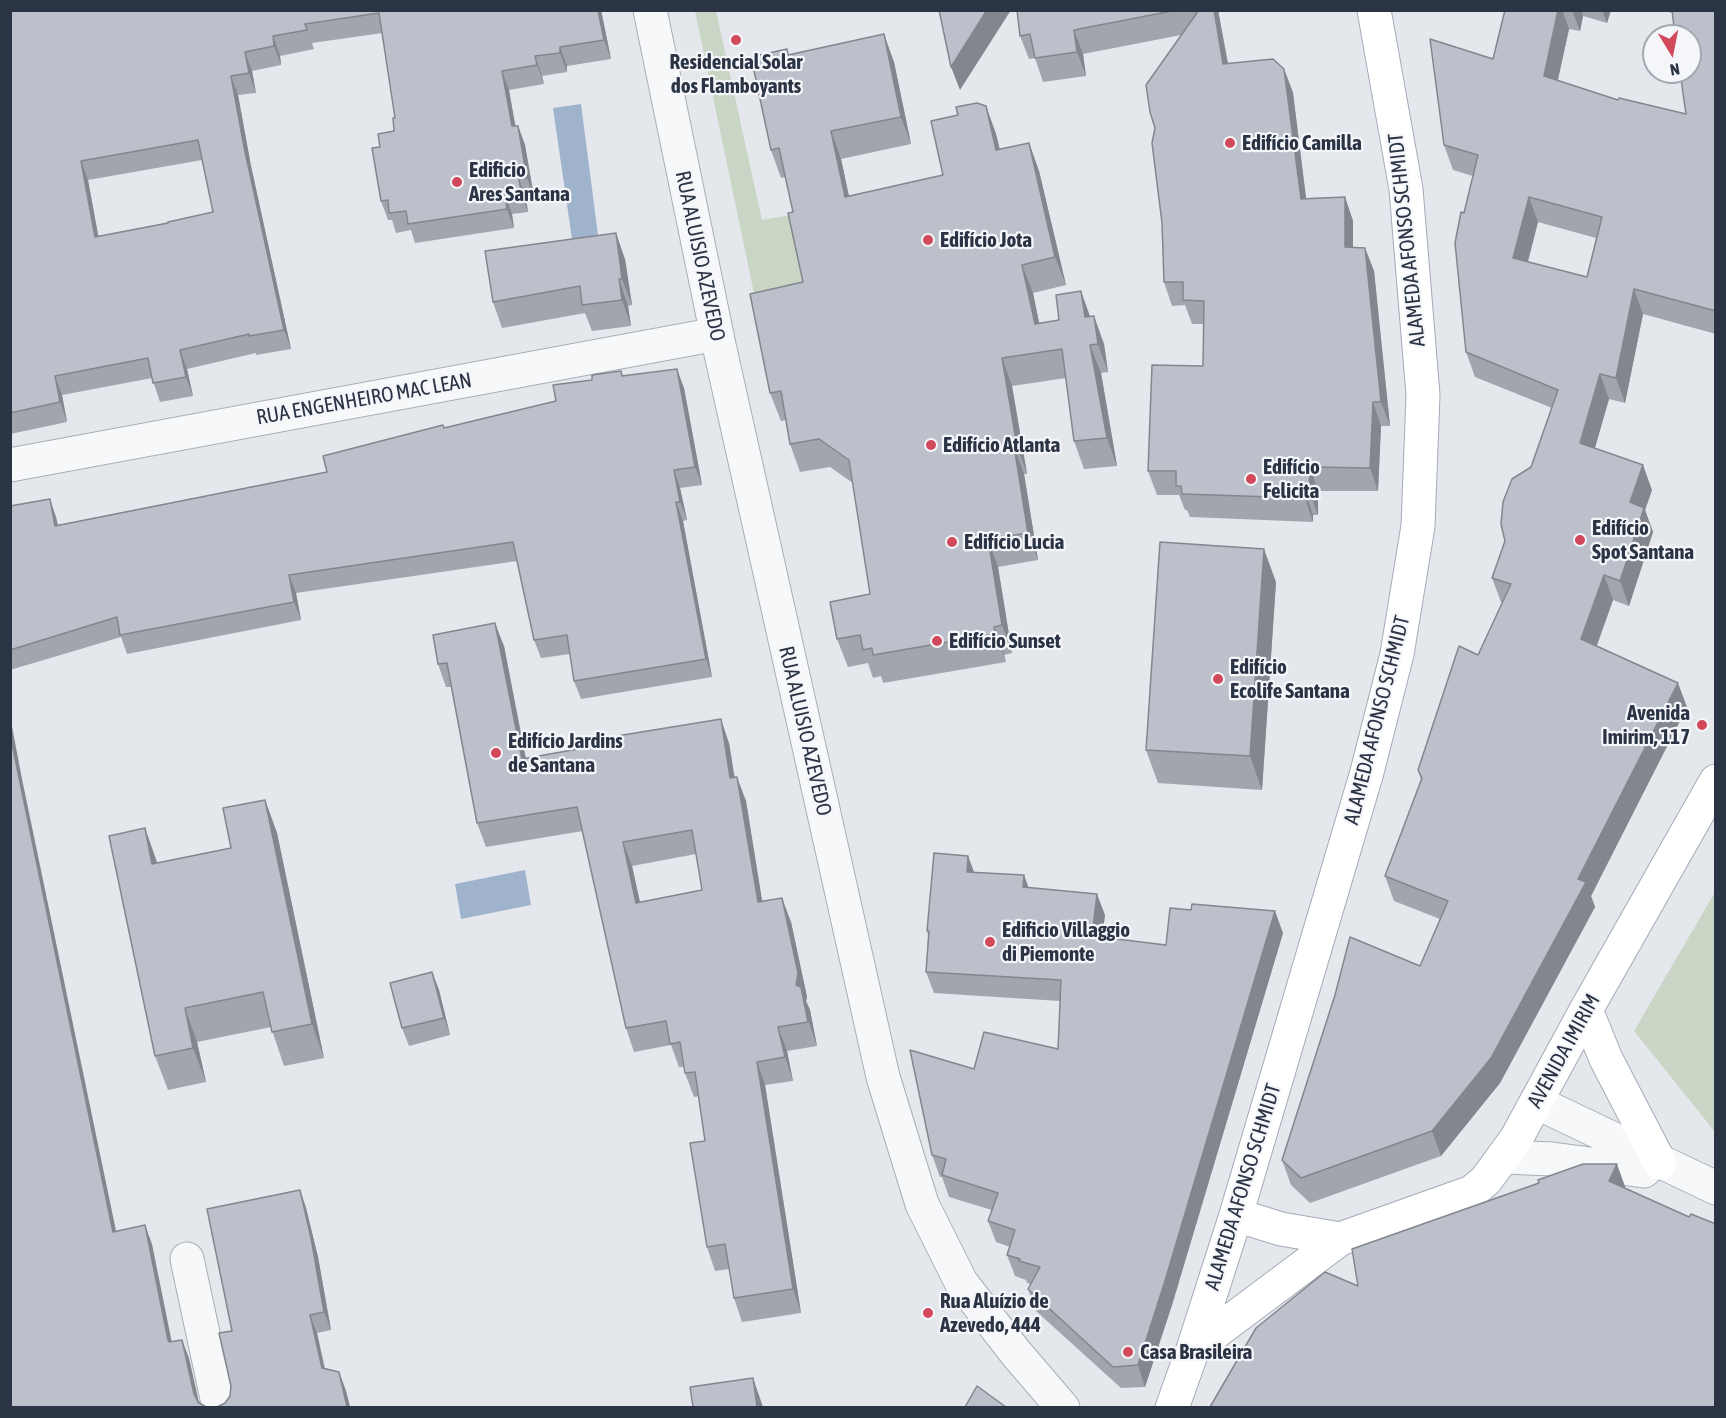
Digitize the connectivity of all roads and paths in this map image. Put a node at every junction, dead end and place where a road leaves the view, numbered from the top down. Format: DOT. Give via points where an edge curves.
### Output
graph roads {
  1 [pos="650,10"];
  2 [pos="1374,11"];
  3 [pos="717,334"];
  4 [pos="10,465"];
  5 [pos="1716,782"];
  6 [pos="1586,1010"];
  7 [pos="1536,1102"];
  8 [pos="1504,1157"];
  9 [pos="1660,1163"];
  10 [pos="1706,1184"];
  11 [pos="1236,1215"];
  12 [pos="1340,1239"];
  13 [pos="187,1259"];
  14 [pos="1193,1349"];
  15 [pos="219,1407"];
  16 [pos="1063,1407"];
  17 [pos="1172,1407"];
  1 -- 3 [label="street, RUA ALUISIO AZEVEDO"];
  2 -- 11 [label="main road, ALAMEDA AFONSO SCHMIDT" via="1407,200 1423,395 1418,526 1397,654 1370,761"];
  3 -- 4 [label="street, RUA ENGENHEIRO MAC LEAN"];
  3 -- 16 [label="street, RUA ALUISIO AZEVEDO" via="883,1077 922,1204 962,1282 1015,1353"];
  5 -- 6 [label="main road, AVENIDA IMIRIM"];
  6 -- 7 [label="main road, AVENIDA IMIRIM"];
  6 -- 9 [label="main road" via="1606,1059"];
  7 -- 8 [label="main road, AVENIDA IMIRIM"];
  7 -- 9 [label="street"];
  8 -- 10 [label="street" via="1599,1164"];
  8 -- 12 [label="main road, AVENIDA IMIRIM" via="1472,1192"];
  9 -- 10 [label="street"];
  11 -- 12 [label="main road, AVENIDA IMIRIM" via="1281,1229"];
  11 -- 14 [label="main road, ALAMEDA AFONSO SCHMIDT"];
  12 -- 14 [label="main road, AVENIDA IMIRIM"];
  13 -- 15 [label="street"];
  14 -- 17 [label="main road, ALAMEDA AFONSO SCHMIDT"];
}
